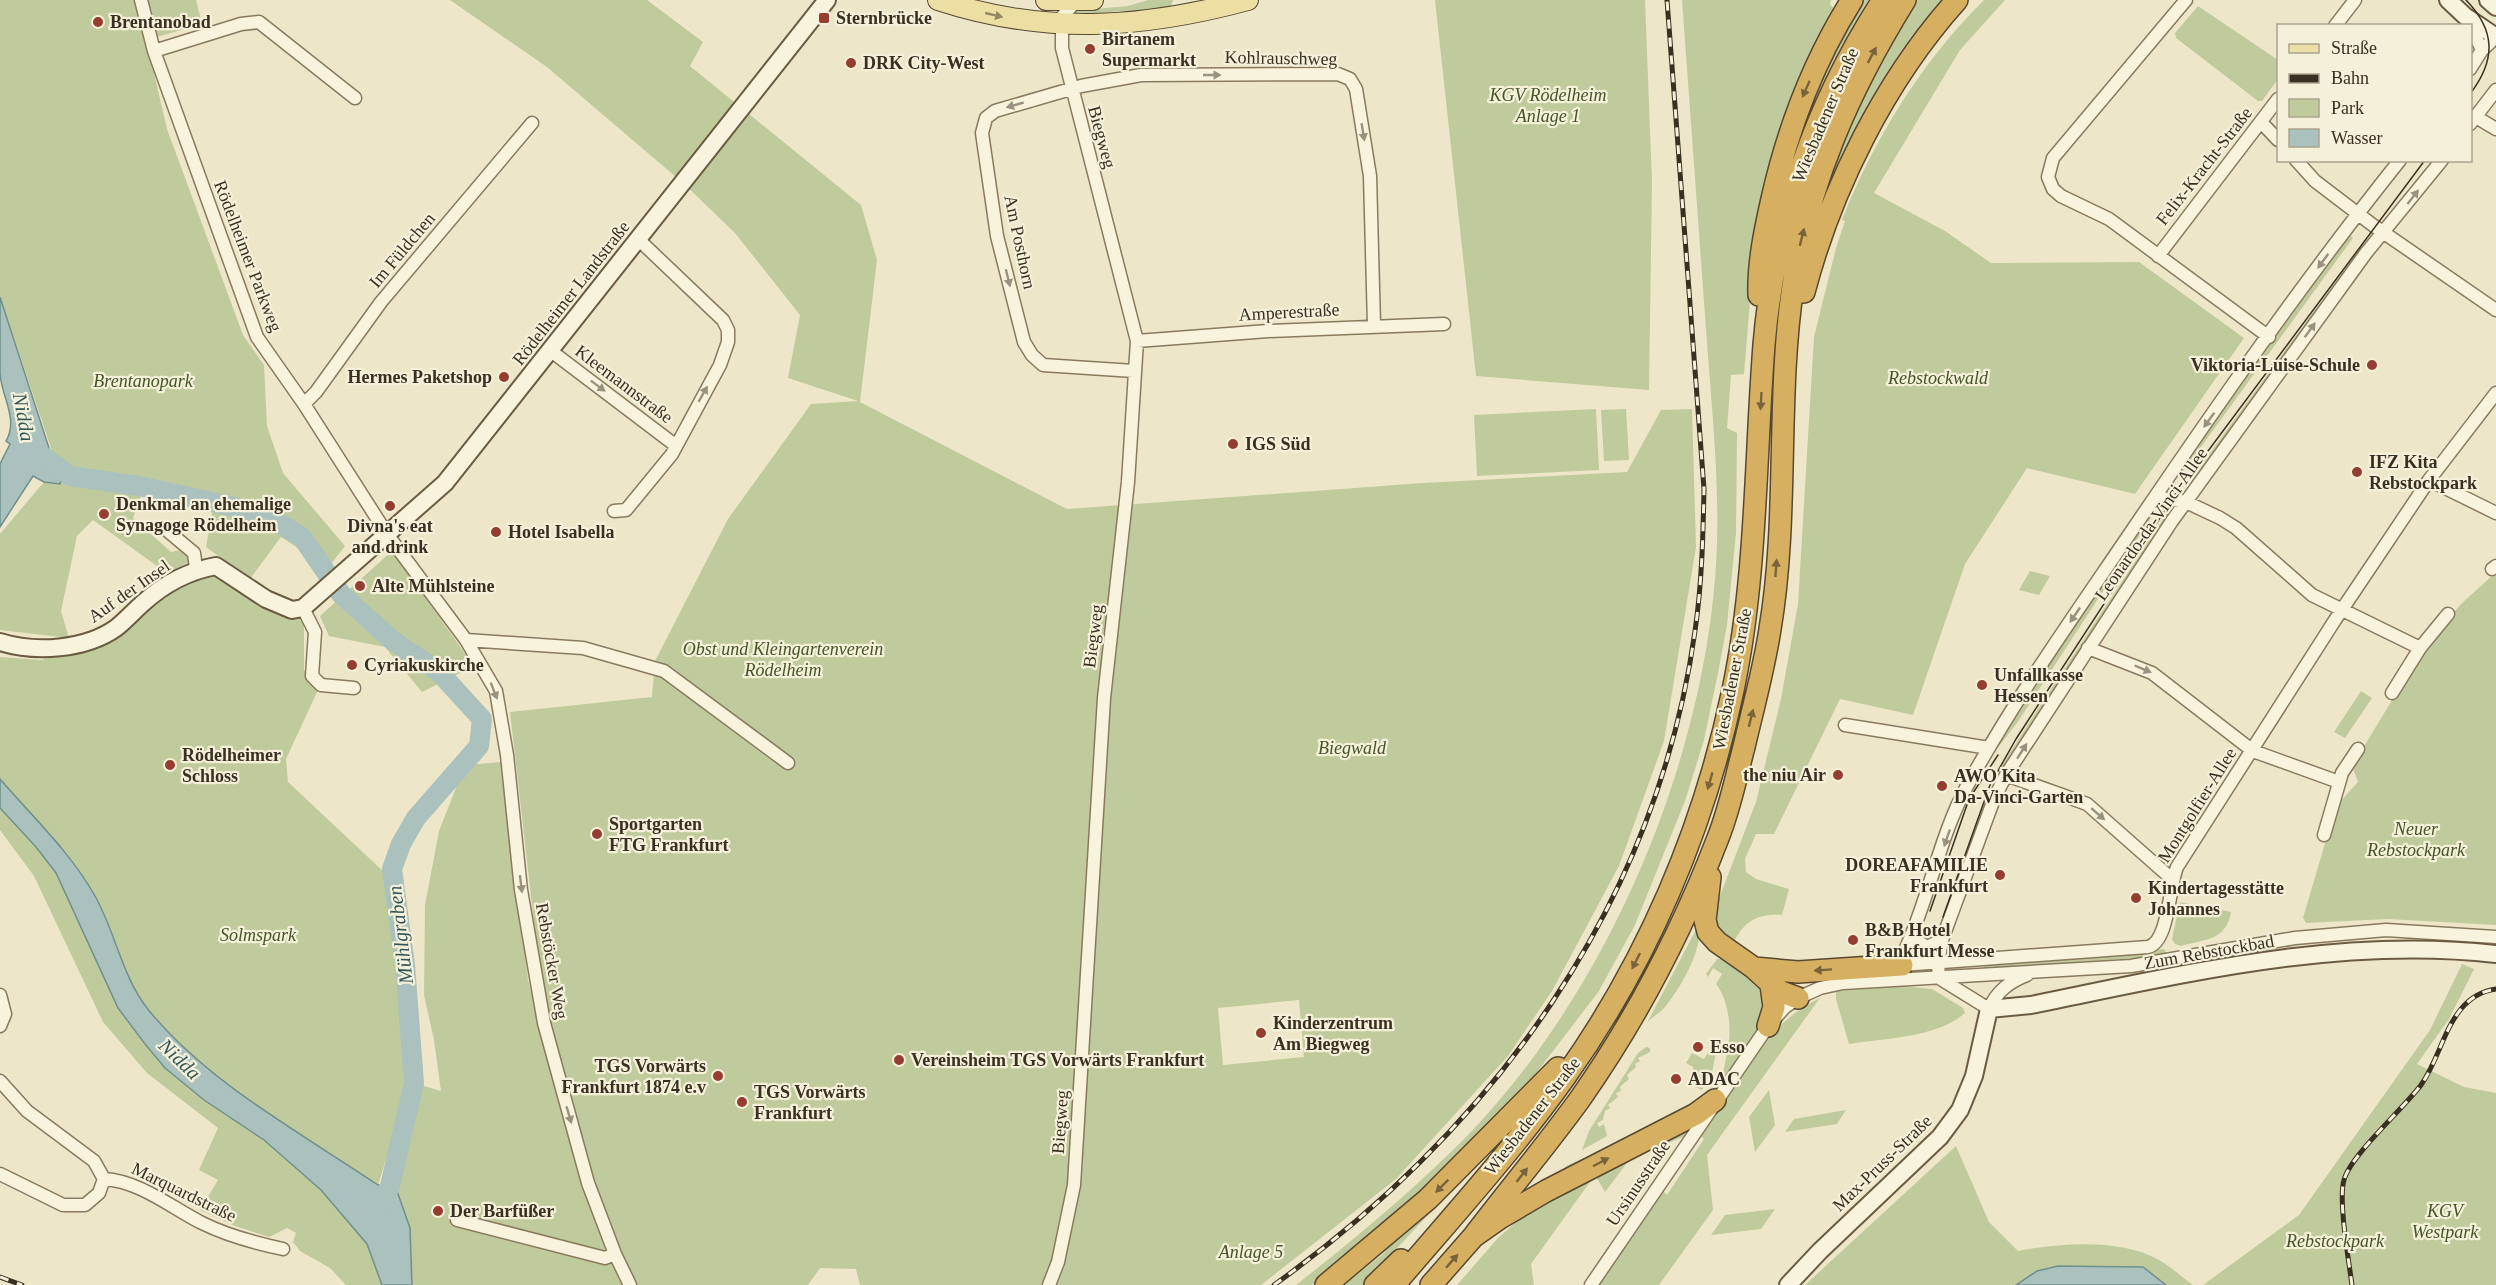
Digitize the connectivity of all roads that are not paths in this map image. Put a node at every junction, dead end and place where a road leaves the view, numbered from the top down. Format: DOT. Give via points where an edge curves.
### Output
graph roads {
  1 [pos="141,0"];
  2 [pos="827,0"];
  3 [pos="938,0"];
  4 [pos="1046,0"];
  5 [pos="1184,0"];
  6 [pos="1248,0"];
  7 [pos="1852,0"];
  8 [pos="1883,0"];
  9 [pos="1905,0"];
  10 [pos="1957,0"];
  11 [pos="2186,0"];
  12 [pos="2355,0"];
  13 [pos="2448,0"];
  14 [pos="2488,0"];
  15 [pos="1084,1"];
  16 [pos="2496,7"];
  17 [pos="2465,16"];
  18 [pos="1169,17"];
  19 [pos="2337,24"];
  20 [pos="2470,24"];
  21 [pos="1060,25"];
  22 [pos="2472,27"];
  23 [pos="2496,37"];
  24 [pos="2482,50"];
  25 [pos="154,51"];
  26 [pos="2472,66"];
  27 [pos="1071,89"];
  28 [pos="2496,90"];
  29 [pos="355,98"];
  30 [pos="2277,100"];
  31 [pos="2473,121"];
  32 [pos="2261,122"];
  33 [pos="532,123"];
  34 [pos="2496,129"];
  35 [pos="2277,139"];
  36 [pos="2298,162"];
  37 [pos="2398,162"];
  38 [pos="2440,162"];
  39 [pos="2357,214"];
  40 [pos="2384,234"];
  41 [pos="638,239"];
  42 [pos="2158,256"];
  43 [pos="2496,310"];
  44 [pos="1444,324"];
  45 [pos="1374,325"];
  46 [pos="2269,337"];
  47 [pos="1137,341"];
  48 [pos="1764,343"];
  49 [pos="552,351"];
  50 [pos="1134,371"];
  51 [pos="1786,378"];
  52 [pos="2496,393"];
  53 [pos="304,404"];
  54 [pos="675,445"];
  55 [pos="2429,480"];
  56 [pos="2155,497"];
  57 [pos="2186,502"];
  58 [pos="614,511"];
  59 [pos="2496,513"];
  60 [pos="169,532"];
  61 [pos="387,534"];
  62 [pos="196,569"];
  63 [pos="303,608"];
  64 [pos="2341,611"];
  65 [pos="2448,614"];
  66 [pos="466,640"];
  67 [pos="0,642"];
  68 [pos="2088,648"];
  69 [pos="2420,648"];
  70 [pos="354,688"];
  71 [pos="2392,693"];
  72 [pos="1845,725"];
  73 [pos="1989,748"];
  74 [pos="2358,749"];
  75 [pos="2253,751"];
  76 [pos="788,764"];
  77 [pos="2006,775"];
  78 [pos="2339,783"];
  79 [pos="1720,835"];
  80 [pos="2324,835"];
  81 [pos="2172,879"];
  82 [pos="1914,930"];
  83 [pos="2496,937"];
  84 [pos="1942,940"];
  85 [pos="2496,954"];
  86 [pos="1938,963"];
  87 [pos="1754,968"];
  88 [pos="1907,972"];
  89 [pos="2036,972"];
  90 [pos="1939,978"];
  91 [pos="1771,985"];
  92 [pos="0,995"];
  93 [pos="1798,998"];
  94 [pos="1989,1010"];
  95 [pos="2,1020"];
  96 [pos="1768,1026"];
  97 [pos="1595,1032"];
  98 [pos="0,1081"];
  99 [pos="1715,1101"];
  100 [pos="0,1174"];
  101 [pos="104,1179"];
  102 [pos="1458,1210"];
  103 [pos="457,1220"];
  104 [pos="1473,1237"];
  105 [pos="283,1249"];
  106 [pos="615,1254"];
  107 [pos="630,1285"];
  108 [pos="1049,1285"];
  109 [pos="1326,1285"];
  110 [pos="1375,1285"];
  111 [pos="1394,1285"];
  112 [pos="1431,1285"];
  113 [pos="1591,1285"];
  114 [pos="1788,1285"];
  1 -- 25 [label="street, Rödelheimer Parkweg"];
  2 -- 41 [label="main road, Rödelheimer Landstraße"];
  3 -- 21 [label="main road, one-way" via="1012,19"];
  4 -- 15 [label="main road"];
  5 -- 18 [label="main road"];
  6 -- 18 [label="main road"];
  7 -- 48 [label="highway, one-way" via="1799,103 1776,180 1760,264"];
  8 -- 48 [label="highway, Wiesbadener Straße" via="1840,72 1807,151 1780,244"];
  51 -- 9 [label="highway, Wiesbadener Straße, one-way" via="1792,288 1813,193 1838,121"];
  10 -- 51 [label="highway" via="1911,60 1847,171 1814,257"];
  11 -- 42 [label="street" via="2053,158 2048,177 2061,196 2109,219"];
  12 -- 19 [label="street"];
  13 -- 17 [label="main road"];
  14 -- 16 [label="main road"];
  15 -- 21 [label="street" via="1066,9"];
  17 -- 20 [label="street"];
  17 -- 23 [label="main road"];
  18 -- 21 [label="main road"];
  21 -- 27 [label="street, Biegweg"];
  22 -- 24 [label="street"];
  23 -- 24 [label="street"];
  24 -- 26 [label="street"];
  25 -- 29 [label="street" via="259,22"];
  25 -- 53 [label="street, Rödelheimer Parkweg" via="257,337"];
  27 -- 45 [label="street, Kohlrauschweg, one-way" via="1141,75 1338,74 1350,79 1356,89 1370,176"];
  27 -- 47 [label="street, Biegweg"];
  27 -- 50 [label="street, Am Posthorn, one-way" via="995,111 986,118 982,133 998,236 1024,342 1032,355 1043,365"];
  28 -- 31 [label="street"];
  30 -- 32 [label="street, Felix-Kracht-Straße"];
  31 -- 34 [label="street"];
  32 -- 35 [label="street"];
  32 -- 42 [label="street, Felix-Kracht-Straße"];
  33 -- 53 [label="street, Im Füldchen" via="381,302"];
  36 -- 39 [label="street"];
  37 -- 39 [label="street, Leonardo-da-Vinci-Allee"];
  40 -- 38 [label="street, Leonardo-da-Vinci-Allee, one-way"];
  39 -- 40 [label="street"];
  39 -- 46 [label="street, Leonardo-da-Vinci-Allee, one-way"];
  40 -- 43 [label="street"];
  57 -- 40 [label="street, Leonardo-da-Vinci-Allee, one-way" via="2366,253"];
  41 -- 49 [label="main road, Rödelheimer Landstraße"];
  54 -- 41 [label="street, Kleemannstraße, one-way" via="720,365 728,330 723,320"];
  42 -- 46 [label="street"];
  44 -- 45 [label="street, Amperestraße"];
  45 -- 47 [label="street, Amperestraße"];
  46 -- 56 [label="street, Leonardo-da-Vinci-Allee, one-way"];
  47 -- 50 [label="street, Biegweg"];
  48 -- 97 [label="highway, Wiesbadener Straße, one-way" via="1752,565 1731,700 1703,803 1672,885 1635,963"];
  49 -- 54 [label="street, Kleemannstraße, one-way"];
  49 -- 61 [label="main road, Rödelheimer Landstraße" via="445,483"];
  50 -- 108 [label="street, Biegweg" via="1127,492 1101,734 1074,1185 1058,1262"];
  79 -- 51 [label="highway, Wiesbadener Straße, one-way" via="1771,627"];
  52 -- 55 [label="street, Montgolfier-Allee"];
  53 -- 61 [label="street, Rödelheimer Parkweg"];
  54 -- 58 [label="street, Kleemannstraße" via="626,510"];
  55 -- 59 [label="street"];
  55 -- 64 [label="street, Montgolfier-Allee"];
  56 -- 57 [label="street"];
  56 -- 73 [label="street, Leonardo-da-Vinci-Allee, one-way"];
  57 -- 64 [label="street" via="2236,528 2312,595"];
  57 -- 68 [label="street, Leonardo-da-Vinci-Allee"];
  60 -- 62 [label="street" via="194,553"];
  61 -- 63 [label="main road, Rödelheimer Landstraße"];
  61 -- 66 [label="street, Rebstöcker Weg"];
  62 -- 63 [label="main road, Auf der Insel" via="216,566 266,599 292,610"];
  62 -- 67 [label="main road, Auf der Insel" via="172,581 115,628 92,640 63,647"];
  63 -- 70 [label="street" via="315,632 312,676 321,685"];
  64 -- 69 [label="street"];
  64 -- 75 [label="street, Montgolfier-Allee"];
  65 -- 69 [label="street"];
  66 -- 76 [label="street" via="583,648 664,671"];
  66 -- 106 [label="street, Rebstöcker Weg, one-way" via="496,691 521,890 544,1023 588,1182"];
  68 -- 75 [label="street, one-way" via="2151,673"];
  77 -- 68 [label="street, Leonardo-da-Vinci-Allee, one-way"];
  69 -- 71 [label="street"];
  72 -- 73 [label="street"];
  73 -- 82 [label="street, Leonardo-da-Vinci-Allee, one-way" via="1963,795"];
  74 -- 78 [label="street"];
  75 -- 78 [label="street"];
  75 -- 81 [label="street, Montgolfier-Allee"];
  77 -- 81 [label="street, one-way" via="2087,804"];
  77 -- 84 [label="street, Leonardo-da-Vinci-Allee"];
  78 -- 80 [label="street"];
  79 -- 87 [label="highway" via="1710,877 1705,920 1708,932"];
  104 -- 79 [label="highway, Wiesbadener Straße, one-way" via="1606,1059 1656,972"];
  81 -- 86 [label="street, Montgolfier-Allee" via="2163,932 2153,946"];
  82 -- 84 [label="street" via="1917,941 1927,947"];
  82 -- 88 [label="street, Leonardo-da-Vinci-Allee"];
  83 -- 89 [label="street" via="2386,930 2295,938 2131,966"];
  84 -- 86 [label="street, Leonardo-da-Vinci-Allee"];
  85 -- 94 [label="main road, Zum Rebstockbad" via="2402,948 2306,954"];
  86 -- 88 [label="street, Montgolfier-Allee"];
  86 -- 90 [label="street, Leonardo-da-Vinci-Allee"];
  88 -- 87 [label="highway, one-way"];
  87 -- 91 [label="highway"];
  88 -- 90 [label="street"];
  88 -- 93 [label="street" via="1820,988"];
  89 -- 90 [label="street"];
  89 -- 94 [label="street, Max-Pruss-Straße" via="2005,987"];
  90 -- 94 [label="street"];
  91 -- 93 [label="highway"];
  91 -- 96 [label="highway" via="1774,999"];
  92 -- 95 [label="street"];
  93 -- 96 [label="street"];
  94 -- 114 [label="main road, Max-Pruss-Straße" via="1974,1076 1959,1110 1940,1137"];
  96 -- 99 [label="street"];
  97 -- 102 [label="highway, Wiesbadener Straße" via="1544,1104"];
  97 -- 109 [label="highway, one-way" via="1428,1200"];
  98 -- 101 [label="street, Marquardstraße" via="27,1111 94,1161"];
  104 -- 99 [label="highway, one-way" via="1546,1191"];
  99 -- 113 [label="street, Ursinusstraße"];
  100 -- 101 [label="street, Marquardstraße" via="63,1205 85,1205 99,1193"];
  101 -- 105 [label="street, Marquardstraße" via="132,1185 224,1232"];
  102 -- 110 [label="highway"];
  102 -- 111 [label="highway, Wiesbadener Straße"];
  103 -- 106 [label="street" via="605,1258"];
  112 -- 104 [label="highway, one-way"];
  106 -- 107 [label="street, Rebstöcker Weg"];
}
